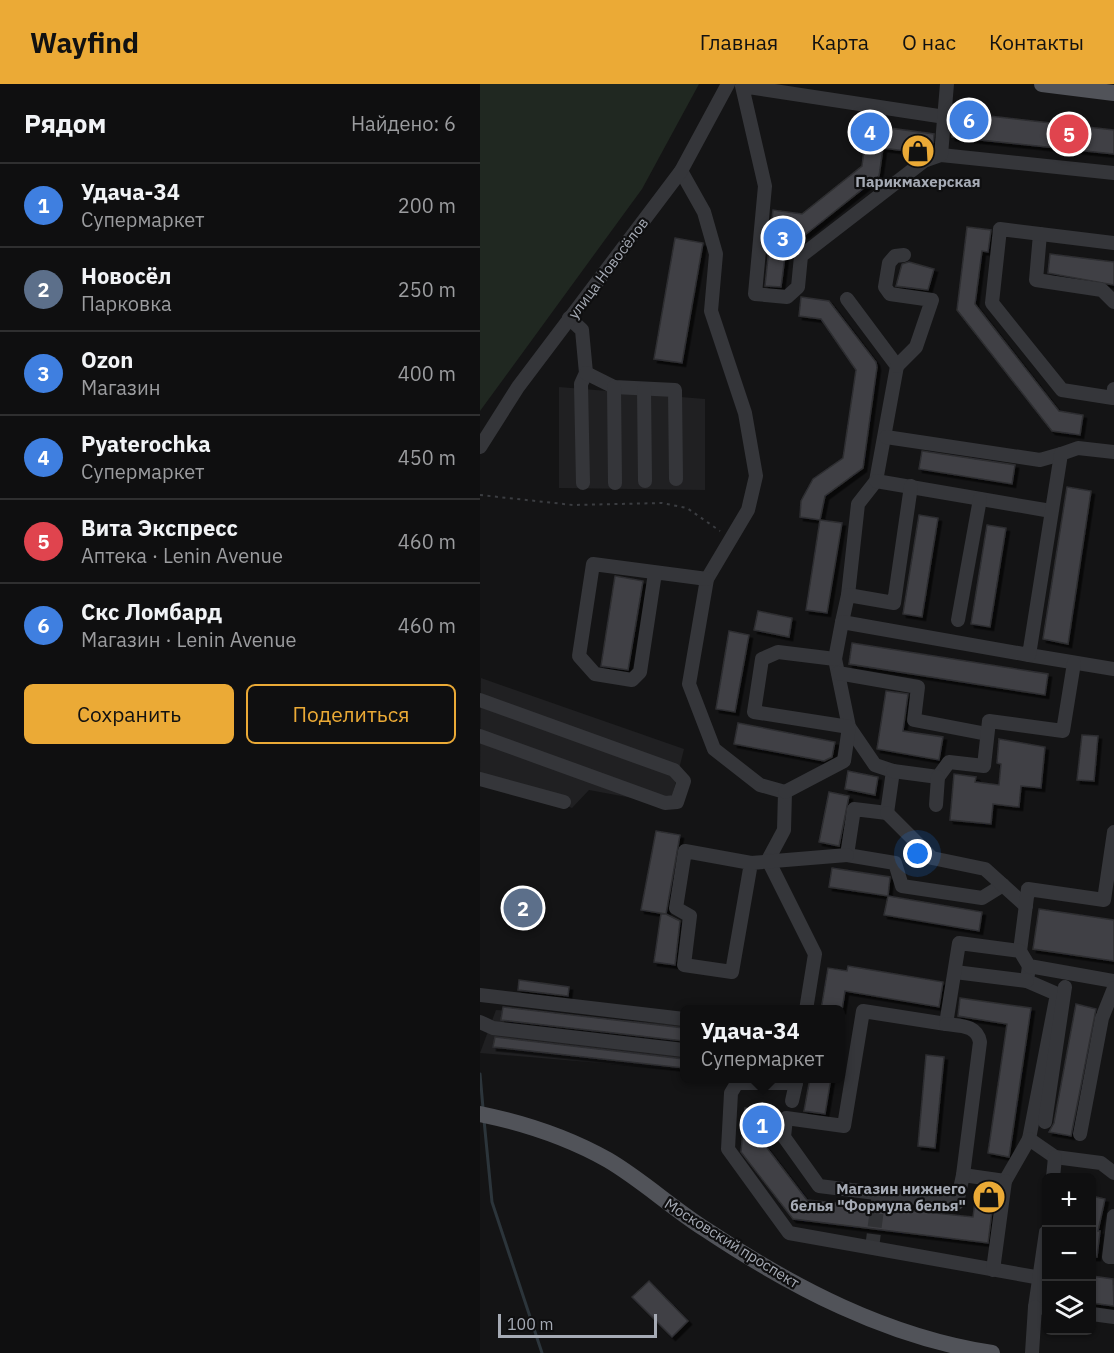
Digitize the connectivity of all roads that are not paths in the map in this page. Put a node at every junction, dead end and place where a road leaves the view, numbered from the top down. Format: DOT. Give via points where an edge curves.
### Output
graph roads {
  1 [pos="728,84"];
  2 [pos="947,84"];
  3 [pos="1042,84"];
  4 [pos="1114,93"];
  5 [pos="945,117"];
  6 [pos="941,155"];
  7 [pos="681,171"];
  8 [pos="1114,173"];
  9 [pos="1040,234"];
  10 [pos="1114,243"];
  11 [pos="904,255"];
  12 [pos="847,299"];
  13 [pos="1114,302"];
  14 [pos="569,318"];
  15 [pos="897,366"];
  16 [pos="586,373"];
  17 [pos="614,387"];
  18 [pos="644,388"];
  19 [pos="1114,389"];
  20 [pos="886,437"];
  21 [pos="480,447"];
  22 [pos="1114,452"];
  23 [pos="1061,454"];
  24 [pos="676,479"];
  25 [pos="645,481"];
  26 [pos="876,481"];
  27 [pos="583,483"];
  28 [pos="615,483"];
  29 [pos="911,486"];
  30 [pos="980,499"];
  31 [pos="1051,511"];
  32 [pos="655,573"];
  33 [pos="707,579"];
  34 [pos="848,595"];
  35 [pos="958,620"];
  36 [pos="842,622"];
  37 [pos="1029,655"];
  38 [pos="1074,663"];
  39 [pos="836,666"];
  40 [pos="1114,669"];
  41 [pos="480,700"];
  42 [pos="849,727"];
  43 [pos="987,734"];
  44 [pos="480,736"];
  45 [pos="893,771"];
  46 [pos="938,777"];
  47 [pos="480,779"];
  48 [pos="785,792"];
  49 [pos="564,802"];
  50 [pos="936,805"];
  51 [pos="887,813"];
  52 [pos="1114,832"];
  53 [pos="847,855"];
  54 [pos="768,860"];
  55 [pos="750,863"];
  56 [pos="1003,885"];
  57 [pos="1026,906"];
  58 [pos="1020,951"];
  59 [pos="1029,966"];
  60 [pos="955,972"];
  61 [pos="1082,975"];
  62 [pos="1027,981"];
  63 [pos="1114,981"];
  64 [pos="1114,988"];
  65 [pos="1061,990"];
  66 [pos="480,995"];
  67 [pos="807,1005"];
  68 [pos="680,1019"];
  69 [pos="480,1022"];
  70 [pos="946,1024"];
  71 [pos="680,1050"];
  72 [pos="737,1083"];
  73 [pos="796,1083"];
  74 [pos="792,1101"];
  75 [pos="480,1114"];
  76 [pos="1045,1122"];
  77 [pos="1080,1134"];
  78 [pos="1029,1139"];
  79 [pos="1055,1157"];
  80 [pos="1053,1173"];
  81 [pos="1114,1173"];
  82 [pos="963,1175"];
  83 [pos="1005,1181"];
  84 [pos="1114,1216"];
  85 [pos="1114,1257"];
  86 [pos="993,1270"];
  87 [pos="1042,1270"];
  88 [pos="1041,1278"];
  89 [pos="1041,1307"];
  90 [pos="1096,1315"];
  91 [pos="1114,1317"];
  92 [pos="992,1353"];
  93 [pos="1032,1353"];
  1 -- 7 [label="street, улица Новосёлов"];
  2 -- 5 [label="street"];
  3 -- 4 [label="main road"];
  5 -- 6 [label="street"];
  5 -- 6 [label="street" via="742,86 765,186 755,294 788,297 798,287 801,256 924,161"];
  6 -- 8 [label="street"];
  7 -- 14 [label="street, улица Новосёлов"];
  7 -- 33 [label="street" via="704,212 716,254 711,311 745,413 756,476 748,510"];
  9 -- 10 [label="street"];
  9 -- 13 [label="street" via="1036,280 1102,290"];
  9 -- 19 [label="street" via="1000,229 992,303 1062,390 1113,398"];
  11 -- 15 [label="street" via="895,256 889,263 885,286 890,294 932,300 916,347"];
  12 -- 15 [label="street"];
  14 -- 16 [label="street" via="582,330"];
  14 -- 21 [label="street, улица Новосёлов"];
  15 -- 20 [label="street"];
  16 -- 17 [label="street"];
  16 -- 27 [label="street" via="581,384"];
  17 -- 18 [label="street"];
  17 -- 28 [label="street"];
  18 -- 24 [label="street" via="675,390"];
  18 -- 25 [label="street"];
  20 -- 23 [label="street" via="1040,460"];
  20 -- 26 [label="street"];
  22 -- 23 [label="street" via="1078,448"];
  23 -- 31 [label="street"];
  26 -- 29 [label="street"];
  26 -- 34 [label="street" via="858,504"];
  29 -- 30 [label="street"];
  29 -- 34 [label="street" via="894,603"];
  30 -- 31 [label="street"];
  30 -- 35 [label="street"];
  31 -- 37 [label="street"];
  32 -- 32 [label="street" via="593,564 579,656 595,674 632,680 640,672"];
  32 -- 33 [label="street"];
  33 -- 48 [label="street" via="689,684 714,749 760,785"];
  34 -- 36 [label="street"];
  36 -- 37 [label="street"];
  36 -- 39 [label="street"];
  37 -- 38 [label="street"];
  38 -- 40 [label="street"];
  38 -- 43 [label="street" via="1063,731 989,721"];
  39 -- 42 [label="street"];
  39 -- 42 [label="street" via="778,652 762,659 754,712"];
  39 -- 43 [label="street" via="918,687 914,720"];
  41 -- 44 [label="street" via="674,770 684,781 677,802 665,803"];
  42 -- 45 [label="street" via="876,765"];
  42 -- 48 [label="street" via="844,761"];
  43 -- 46 [label="street" via="984,766 949,762"];
  45 -- 46 [label="street"];
  45 -- 51 [label="street"];
  46 -- 50 [label="street"];
  47 -- 49 [label="street"];
  48 -- 54 [label="street" via="784,830"];
  51 -- 53 [label="street" via="854,809"];
  51 -- 56 [label="street" via="932,858 985,869"];
  52 -- 57 [label="street" via="1104,900 1028,889"];
  53 -- 54 [label="street"];
  53 -- 56 [label="street" via="895,863 902,886 982,898"];
  54 -- 55 [label="street"];
  54 -- 67 [label="street" via="814,954"];
  55 -- 55 [label="street" via="684,851 676,908 690,916 684,965 732,972"];
  56 -- 57 [label="street"];
  57 -- 58 [label="street"];
  58 -- 59 [label="street"];
  58 -- 60 [label="street" via="959,943"];
  59 -- 61 [label="street"];
  59 -- 62 [label="street"];
  60 -- 62 [label="street"];
  60 -- 70 [label="street"];
  61 -- 63 [label="street"];
  61 -- 65 [label="street"];
  62 -- 65 [label="street"];
  64 -- 77 [label="street" via="1102,1018"];
  65 -- 76 [label="street"];
  65 -- 78 [label="street"];
  66 -- 68 [label="street"];
  69 -- 71 [label="street" via="493,1028"];
  70 -- 82 [label="street" via="973,1029 980,1042"];
  70 -- 82 [label="street" via="863,1011 844,1126 786,1118 784,1137 819,1186 957,1203"];
  72 -- 86 [label="street" via="731,1093 728,1149 789,1233"];
  73 -- 74 [label="street"];
  75 -- 92 [label="main road, Московский проспект" via="556,1135 609,1161 705,1229 793,1283 861,1316 933,1341"];
  78 -- 79 [label="street"];
  78 -- 83 [label="street"];
  79 -- 80 [label="street"];
  79 -- 81 [label="street" via="1101,1163"];
  82 -- 83 [label="street"];
  83 -- 86 [label="street"];
  84 -- 85 [label="street" via="1109,1257"];
  86 -- 88 [label="street"];
  87 -- 88 [label="street"];
  88 -- 89 [label="street"];
  89 -- 93 [label="street"];
  90 -- 91 [label="street"];
}
